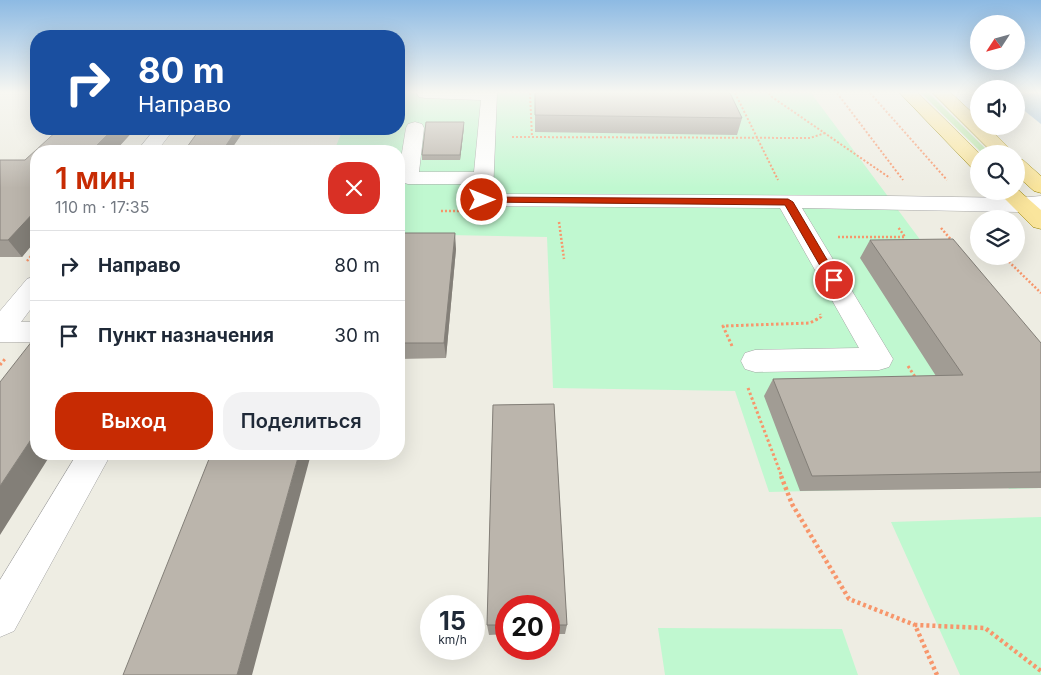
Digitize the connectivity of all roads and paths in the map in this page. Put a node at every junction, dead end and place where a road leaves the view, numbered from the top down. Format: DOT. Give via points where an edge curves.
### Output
graph roads {
  1 [pos="488,124"];
  2 [pos="531,124"];
  3 [pos="750,124"];
  4 [pos="812,124"];
  5 [pos="861,124"];
  6 [pos="898,124"];
  7 [pos="940,124"];
  8 [pos="974,124"];
  9 [pos="416,128"];
  10 [pos="825,133"];
  11 [pos="161,135"];
  12 [pos="505,137"];
  13 [pos="532,137"];
  14 [pos="757,138"];
  15 [pos="152,145"];
  16 [pos="996,145"];
  17 [pos="970,155"];
  18 [pos="1025,172"];
  19 [pos="484,178"];
  20 [pos="950,182"];
  21 [pos="1041,187"];
  22 [pos="917,198"];
  23 [pos="970,199"];
  24 [pos="1023,200"];
  25 [pos="788,202"];
  26 [pos="441,211"];
  27 [pos="461,211"];
  28 [pos="559,221"];
  29 [pos="893,221"];
  30 [pos="1041,222"];
  31 [pos="836,237"];
  32 [pos="953,242"];
  33 [pos="564,259"];
  34 [pos="1012,265"];
  35 [pos="30,292"];
  36 [pos="1041,293"];
  37 [pos="819,310"];
  38 [pos="0,330"];
  39 [pos="30,332"];
  40 [pos="904,359"];
  41 [pos="745,364"];
  42 [pos="910,384"];
  43 [pos="92,460"];
  44 [pos="0,617"];
  45 [pos="915,625"];
  46 [pos="1041,671"];
  47 [pos="937,675"];
  1 -- 19 [label="street"];
  2 -- 13 [label="path"];
  3 -- 14 [label="path"];
  4 -- 10 [label="path"];
  5 -- 22 [label="path"];
  6 -- 20 [label="path"];
  7 -- 17 [label="main road"];
  8 -- 16 [label="main road"];
  9 -- 19 [label="street" via="408,178"];
  10 -- 14 [label="path" via="810,138"];
  10 -- 22 [label="path"];
  11 -- 15 [label="street"];
  12 -- 13 [label="path"];
  13 -- 14 [label="path"];
  14 -- 25 [label="path"];
  18 -- 21 [label="main road"];
  19 -- 25 [label="street" via="482,200"];
  22 -- 23 [label="street"];
  22 -- 25 [label="street"];
  22 -- 32 [label="path"];
  24 -- 30 [label="main road"];
  25 -- 41 [label="street" via="879,359"];
  26 -- 27 [label="path"];
  28 -- 33 [label="path"];
  29 -- 31 [label="path" via="905,237"];
  34 -- 36 [label="path"];
  35 -- 38 [label="street"];
  37 -- 41 [label="path" via="821,317 810,323 723,326"];
  38 -- 39 [label="street"];
  40 -- 42 [label="path" via="920,384"];
  41 -- 45 [label="path" via="792,504 849,599"];
  43 -- 44 [label="street"];
  45 -- 46 [label="path" via="985,628"];
  45 -- 47 [label="path"];
}
